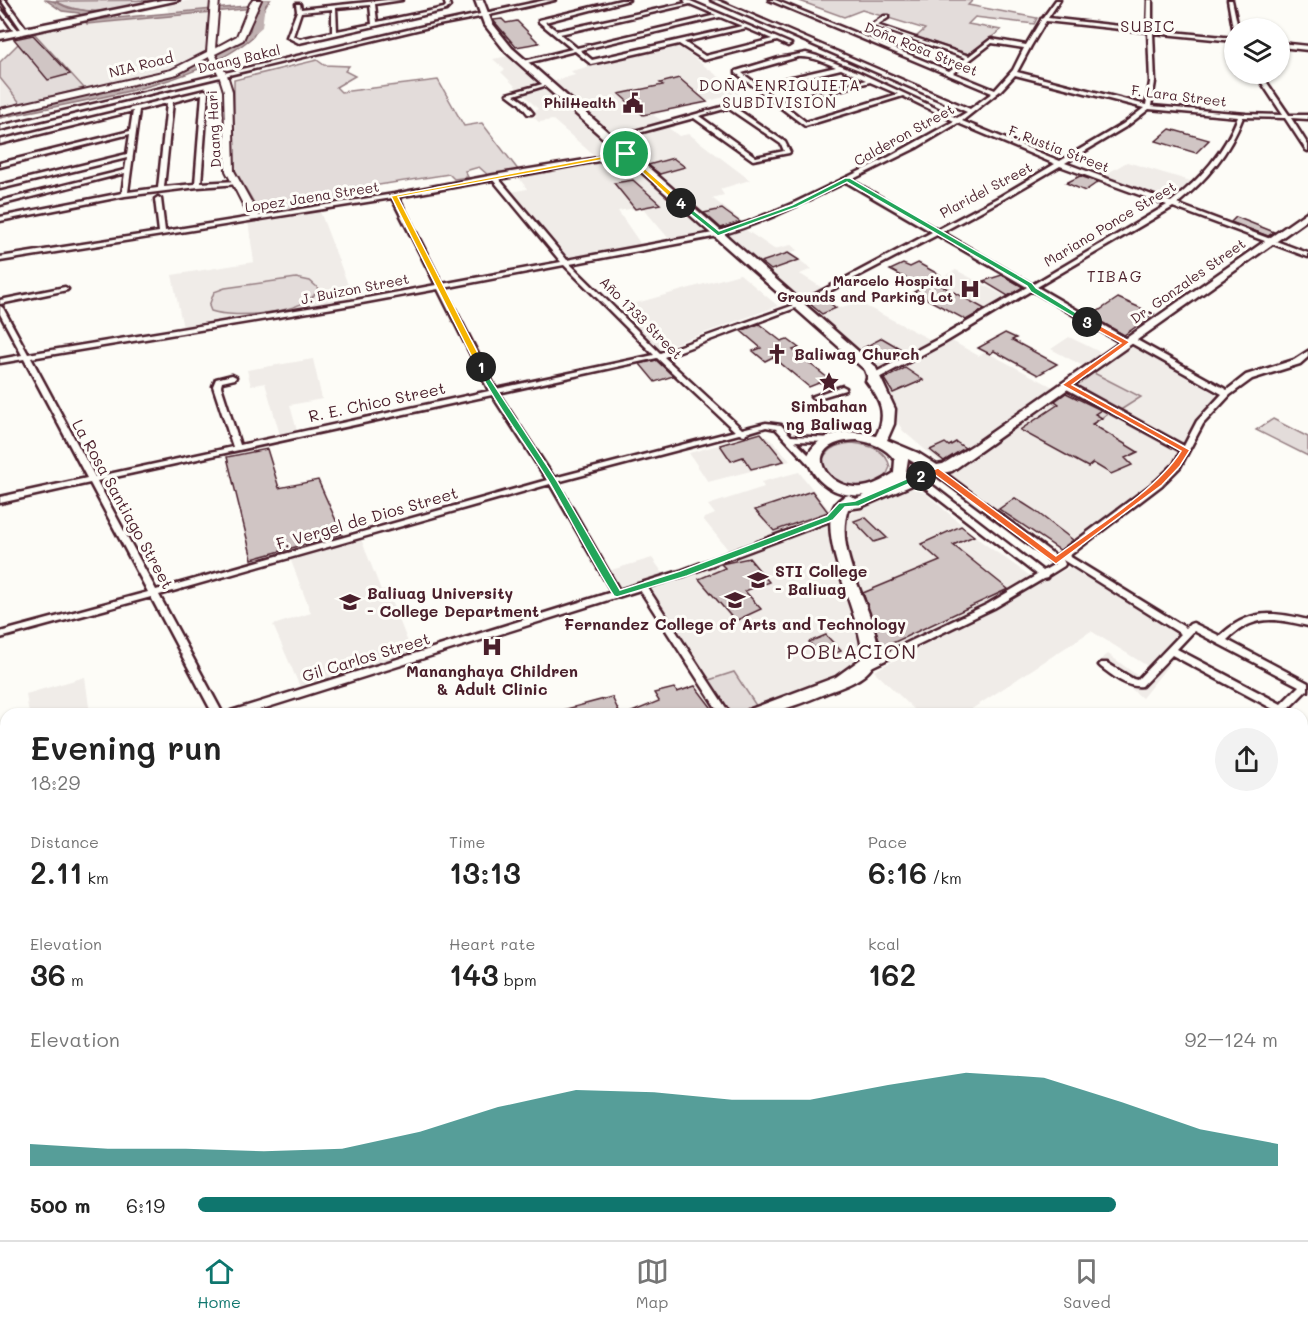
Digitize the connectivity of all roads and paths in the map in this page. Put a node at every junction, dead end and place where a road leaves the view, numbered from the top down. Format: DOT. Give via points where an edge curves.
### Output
graph roads {
  1 [pos="3,0"];
  2 [pos="175,0"];
  3 [pos="400,0"];
  4 [pos="456,0"];
  5 [pos="479,0"];
  6 [pos="553,0"];
  7 [pos="627,0"];
  8 [pos="713,0"];
  9 [pos="771,0"];
  10 [pos="1058,0"];
  11 [pos="1150,0"];
  12 [pos="1230,0"];
  13 [pos="446,1"];
  14 [pos="687,2"];
  15 [pos="372,3"];
  16 [pos="213,4"];
  17 [pos="254,4"];
  18 [pos="334,7"];
  19 [pos="0,9"];
  20 [pos="484,14"];
  21 [pos="719,16"];
  22 [pos="886,17"];
  23 [pos="1234,18"];
  24 [pos="1043,19"];
  25 [pos="375,25"];
  26 [pos="745,27"];
  27 [pos="21,32"];
  28 [pos="1148,32"];
  29 [pos="556,33"];
  30 [pos="335,34"];
  31 [pos="0,36"];
  32 [pos="1224,39"];
  33 [pos="775,40"];
  34 [pos="680,42"];
  35 [pos="788,44"];
  36 [pos="1290,46"];
  37 [pos="1028,47"];
  38 [pos="1308,48"];
  39 [pos="573,50"];
  40 [pos="213,58"];
  41 [pos="970,58"];
  42 [pos="524,63"];
  43 [pos="838,68"];
  44 [pos="950,73"];
  45 [pos="1015,73"];
  46 [pos="223,75"];
  47 [pos="868,81"];
  48 [pos="548,84"];
  49 [pos="1266,84"];
  50 [pos="758,87"];
  51 [pos="995,93"];
  52 [pos="902,95"];
  53 [pos="768,96"];
  54 [pos="170,101"];
  55 [pos="778,104"];
  56 [pos="730,107"];
  57 [pos="1148,107"];
  58 [pos="136,109"];
  59 [pos="970,111"];
  60 [pos="0,112"];
  61 [pos="530,113"];
  62 [pos="695,116"];
  63 [pos="1241,116"];
  64 [pos="1288,117"];
  65 [pos="1308,117"];
  66 [pos="957,120"];
  67 [pos="0,128"];
  68 [pos="133,132"];
  69 [pos="609,139"];
  70 [pos="0,142"];
  71 [pos="1308,149"];
  72 [pos="626,154"];
  73 [pos="130,155"];
  74 [pos="1059,163"];
  75 [pos="0,165"];
  76 [pos="128,171"];
  77 [pos="494,177"];
  78 [pos="848,180"];
  79 [pos="237,183"];
  80 [pos="198,185"];
  81 [pos="0,188"];
  82 [pos="161,189"];
  83 [pos="125,194"];
  84 [pos="394,196"];
  85 [pos="158,199"];
  86 [pos="0,203"];
  87 [pos="1172,205"];
  88 [pos="1308,214"];
  89 [pos="255,218"];
  90 [pos="0,219"];
  91 [pos="935,231"];
  92 [pos="162,233"];
  93 [pos="714,233"];
  94 [pos="1269,242"];
  95 [pos="1308,255"];
  96 [pos="0,259"];
  97 [pos="564,261"];
  98 [pos="439,285"];
  99 [pos="1031,287"];
  100 [pos="64,289"];
  101 [pos="0,302"];
  102 [pos="795,306"];
  103 [pos="0,309"];
  104 [pos="1128,341"];
  105 [pos="1308,353"];
  106 [pos="26,356"];
  107 [pos="659,356"];
  108 [pos="0,361"];
  109 [pos="232,377"];
  110 [pos="874,381"];
  111 [pos="1066,385"];
  112 [pos="842,388"];
  113 [pos="494,393"];
  114 [pos="1227,393"];
  115 [pos="815,397"];
  116 [pos="742,433"];
  117 [pos="787,438"];
  118 [pos="829,440"];
  119 [pos="880,441"];
  120 [pos="237,448"];
  121 [pos="893,449"];
  122 [pos="1186,450"];
  123 [pos="814,465"];
  124 [pos="935,470"];
  125 [pos="917,478"];
  126 [pos="94,479"];
  127 [pos="552,481"];
  128 [pos="826,481"];
  129 [pos="870,489"];
  130 [pos="0,500"];
  131 [pos="843,505"];
  132 [pos="1060,560"];
  133 [pos="1044,576"];
  134 [pos="642,586"];
  135 [pos="155,593"];
  136 [pos="617,594"];
  137 [pos="1308,623"];
  138 [pos="1187,633"];
  139 [pos="0,635"];
  140 [pos="1220,640"];
  141 [pos="1171,650"];
  142 [pos="1104,665"];
  143 [pos="862,668"];
  144 [pos="1307,686"];
  145 [pos="215,708"];
  146 [pos="253,708"];
  147 [pos="721,708"];
  148 [pos="769,708"];
  149 [pos="1275,708"];
  150 [pos="1283,708"];
  1 -- 27 [label="street"];
  2 -- 27 [label="highway"];
  3 -- 15 [label="street"];
  4 -- 13 [label="street"];
  5 -- 20 [label="main road"];
  6 -- 20 [label="street, Daang Bakal"];
  7 -- 29 [label="street" via="542,21"];
  8 -- 59 [label="street"];
  9 -- 44 [label="street, Doña Rosa Street"];
  10 -- 24 [label="street, Calderon Street"];
  11 -- 28 [label="street"];
  12 -- 23 [label="street"];
  13 -- 25 [label="street" via="446,9"];
  14 -- 21 [label="street"];
  14 -- 29 [label="street"];
  15 -- 18 [label="street"];
  15 -- 25 [label="street"];
  16 -- 40 [label="street"];
  17 -- 40 [label="street, NIA Road" via="247,31"];
  18 -- 30 [label="street"];
  18 -- 30 [label="street" via="298,8 291,38 306,41"];
  19 -- 27 [label="street"];
  20 -- 42 [label="main road" via="498,38"];
  20 -- 46 [label="street, Daang Bakal"];
  21 -- 26 [label="street"];
  21 -- 39 [label="street"];
  22 -- 41 [label="street" via="873,25"];
  24 -- 28 [label="street"];
  24 -- 37 [label="street, Calderon Street"];
  25 -- 30 [label="street"];
  26 -- 33 [label="street"];
  26 -- 34 [label="street"];
  27 -- 31 [label="highway"];
  28 -- 32 [label="street"];
  28 -- 57 [label="street" via="1152,74"];
  29 -- 39 [label="street"];
  33 -- 34 [label="street" via="704,58"];
  33 -- 35 [label="street"];
  34 -- 39 [label="street" via="591,62"];
  36 -- 38 [label="street"];
  37 -- 41 [label="street" via="991,41"];
  37 -- 45 [label="street, Calderon Street"];
  39 -- 42 [label="street"];
  40 -- 46 [label="street, Daang Hari"];
  40 -- 60 [label="street, NIA Road" via="161,76"];
  41 -- 44 [label="street"];
  42 -- 48 [label="main road"];
  43 -- 47 [label="street, F. Rustia Street"];
  43 -- 50 [label="street"];
  43 -- 50 [label="street, F. Rustia Street" via="807,54 738,72"];
  44 -- 51 [label="street, Doña Rosa Street"];
  45 -- 51 [label="street, Calderon Street"];
  45 -- 57 [label="street, F. Lara Street"];
  46 -- 67 [label="street, Daang Bakal"];
  46 -- 79 [label="street, Daang Hari" via="228,92 230,171"];
  47 -- 52 [label="street, F. Rustia Street"];
  47 -- 55 [label="street"];
  48 -- 61 [label="street" via="510,94"];
  48 -- 69 [label="main road"];
  49 -- 64 [label="street"];
  50 -- 53 [label="street"];
  51 -- 59 [label="street, Calderon Street"];
  52 -- 55 [label="street" via="805,124"];
  52 -- 66 [label="street, F. Rustia Street"];
  53 -- 55 [label="street"];
  53 -- 56 [label="street"];
  54 -- 58 [label="street"];
  54 -- 80 [label="street" via="205,93"];
  54 -- 82 [label="street"];
  56 -- 62 [label="street"];
  56 -- 62 [label="street" via="783,143 787,152 755,159"];
  57 -- 63 [label="street, F. Lara Street"];
  57 -- 74 [label="street, Plaridel Street"];
  58 -- 68 [label="street"];
  58 -- 70 [label="street"];
  59 -- 66 [label="street, Calderon Street"];
  62 -- 69 [label="street"];
  63 -- 64 [label="street, F. Lara Street"];
  63 -- 87 [label="street, Mariano Ponce Street" via="1223,157"];
  64 -- 65 [label="street, F. Lara Street"];
  64 -- 71 [label="street"];
  66 -- 74 [label="street, F. Rustia Street"];
  66 -- 78 [label="street, Calderon Street"];
  68 -- 73 [label="street"];
  68 -- 75 [label="street"];
  69 -- 72 [label="main road"];
  72 -- 77 [label="street, Lopez Jaena Street"];
  72 -- 93 [label="main road"];
  73 -- 76 [label="street"];
  73 -- 81 [label="street"];
  74 -- 87 [label="street, F. Rustia Street"];
  74 -- 91 [label="street, Plaridel Street"];
  76 -- 83 [label="street"];
  76 -- 86 [label="street"];
  77 -- 84 [label="street, Lopez Jaena Street"];
  77 -- 97 [label="street, Año 1733 Street"];
  78 -- 91 [label="street"];
  78 -- 93 [label="street, Calderon Street" via="794,206"];
  79 -- 80 [label="street"];
  79 -- 89 [label="street, Daang Hari"];
  80 -- 82 [label="street"];
  82 -- 83 [label="street"];
  83 -- 90 [label="street"];
  84 -- 89 [label="street, Lopez Jaena Street"];
  84 -- 98 [label="street"];
  85 -- 92 [label="street"];
  87 -- 94 [label="street, F. Rustia Street"];
  87 -- 99 [label="street, Mariano Ponce Street"];
  88 -- 94 [label="main road, Dr. Gonzales Street"];
  89 -- 92 [label="street, Lopez Jaena Street"];
  91 -- 99 [label="street"];
  91 -- 102 [label="street, Plaridel Street"];
  92 -- 96 [label="street, Lopez Jaena Street"];
  93 -- 97 [label="street, J. Buizon Street"];
  93 -- 102 [label="main road"];
  94 -- 95 [label="street, F. Rustia Street"];
  94 -- 104 [label="main road, Dr. Gonzales Street"];
  97 -- 98 [label="street, J. Buizon Street"];
  97 -- 107 [label="street, Año 1733 Street"];
  98 -- 106 [label="street, J. Buizon Street" via="272,317"];
  98 -- 113 [label="street"];
  99 -- 104 [label="street"];
  99 -- 110 [label="street, Mariano Ponce Street"];
  100 -- 101 [label="street"];
  102 -- 107 [label="street, R. E. Chico Street"];
  102 -- 110 [label="main road"];
  103 -- 106 [label="street, La Rosa Santiago Street"];
  104 -- 111 [label="main road, Dr. Gonzales Street"];
  104 -- 114 [label="street"];
  105 -- 114 [label="street" via="1298,362 1249,376"];
  106 -- 108 [label="street, J. Buizon Street"];
  106 -- 126 [label="street, La Rosa Santiago Street"];
  107 -- 113 [label="street, R. E. Chico Street"];
  107 -- 116 [label="street, Año 1733 Street"];
  109 -- 120 [label="street" via="219,381 217,386"];
  110 -- 119 [label="main road" via="890,409 888,429"];
  111 -- 122 [label="street"];
  111 -- 124 [label="main road, Dr. Gonzales Street" via="980,447 947,468"];
  112 -- 115 [label="street"];
  113 -- 120 [label="street, R. E. Chico Street"];
  113 -- 127 [label="street"];
  114 -- 122 [label="street" via="1200,423"];
  116 -- 117 [label="street" via="773,425"];
  116 -- 127 [label="street, F. Vergel de Dios Street"];
  117 -- 118 [label="street"];
  117 -- 123 [label="street"];
  118 -- 119 [label="main road" via="857,436"];
  118 -- 123 [label="main road" via="816,452"];
  119 -- 121 [label="main road"];
  120 -- 126 [label="street, R. E. Chico Street"];
  121 -- 124 [label="main road"];
  121 -- 129 [label="main road" via="902,460 900,475"];
  122 -- 132 [label="street" via="1159,483"];
  123 -- 128 [label="main road"];
  124 -- 125 [label="main road, Dr. Gonzales Street"];
  124 -- 132 [label="street"];
  125 -- 131 [label="main road, Dr. Gonzales Street" via="856,504"];
  125 -- 133 [label="street"];
  126 -- 130 [label="street, R. E. Chico Street"];
  126 -- 135 [label="street, La Rosa Santiago Street"];
  127 -- 135 [label="street, F. Vergel de Dios Street"];
  127 -- 136 [label="street"];
  128 -- 129 [label="main road" via="849,489"];
  128 -- 131 [label="main road"];
  129 -- 131 [label="main road"];
  131 -- 134 [label="street, Gil Carlos Street" via="830,518"];
  131 -- 143 [label="main road" via="838,517 843,556 871,646"];
  132 -- 133 [label="street"];
  132 -- 138 [label="street"];
  133 -- 143 [label="street"];
  134 -- 136 [label="street, Gil Carlos Street"];
  134 -- 147 [label="street"];
  135 -- 139 [label="street, F. Vergel de Dios Street"];
  135 -- 145 [label="street, La Rosa Santiago Street"];
  136 -- 146 [label="street, Gil Carlos Street"];
  137 -- 140 [label="street" via="1284,617 1252,617 1236,624"];
  138 -- 140 [label="street" via="1193,627"];
  138 -- 141 [label="street"];
  140 -- 144 [label="street"];
  141 -- 142 [label="street" via="1139,684"];
  141 -- 149 [label="street"];
  143 -- 148 [label="main road"];
  144 -- 150 [label="street"];
}
